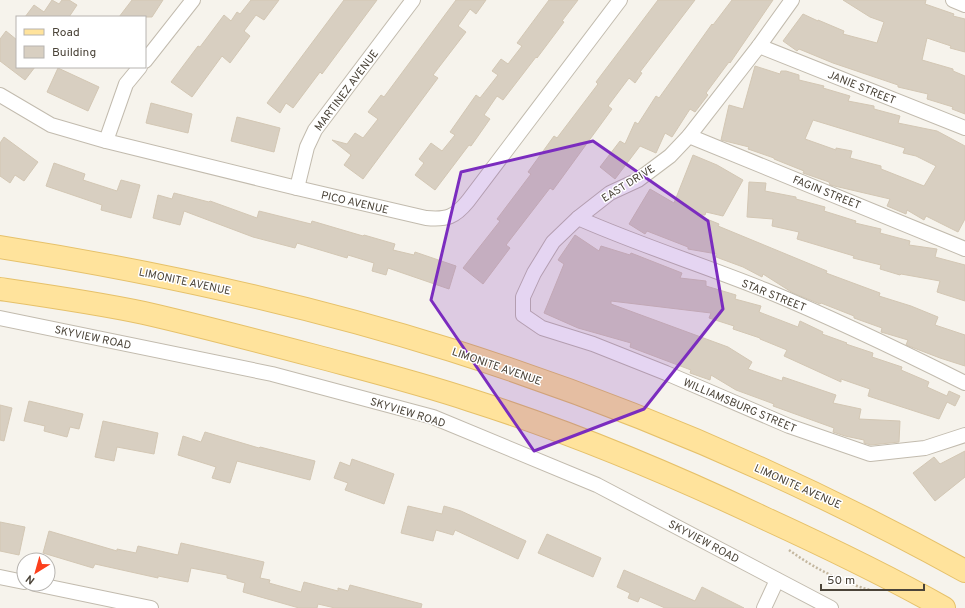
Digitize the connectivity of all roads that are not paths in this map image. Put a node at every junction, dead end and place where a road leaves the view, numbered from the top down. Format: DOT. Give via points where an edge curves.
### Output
graph roads {
  1 [pos="193,0"];
  2 [pos="413,0"];
  3 [pos="620,0"];
  4 [pos="792,0"];
  5 [pos="953,0"];
  6 [pos="965,5"];
  7 [pos="759,46"];
  8 [pos="146,60"];
  9 [pos="139,68"];
  10 [pos="0,95"];
  11 [pos="965,128"];
  12 [pos="689,136"];
  13 [pos="106,141"];
  14 [pos="297,188"];
  15 [pos="578,218"];
  16 [pos="0,247"];
  17 [pos="965,249"];
  18 [pos="0,289"];
  19 [pos="523,315"];
  20 [pos="0,318"];
  21 [pos="965,383"];
  22 [pos="965,435"];
  23 [pos="965,571"];
  24 [pos="0,577"];
  25 [pos="16,580"];
  26 [pos="777,580"];
  27 [pos="56,588"];
  28 [pos="151,608"];
  29 [pos="764,608"];
  30 [pos="831,608"];
  31 [pos="944,608"];
  1 -- 8 [label="street"];
  2 -- 14 [label="street, MARTINEZ AVENUE" via="315,130 307,147"];
  3 -- 14 [label="street, PICO AVENUE" via="468,201 455,214 447,218 426,218"];
  4 -- 7 [label="street, EAST DRIVE"];
  5 -- 6 [label="street"];
  7 -- 11 [label="street, JANIE STREET"];
  7 -- 12 [label="street, EAST DRIVE"];
  9 -- 13 [label="street" via="126,84"];
  10 -- 13 [label="street, PICO AVENUE" via="51,125"];
  12 -- 15 [label="street, EAST DRIVE" via="670,156 638,180 610,193"];
  12 -- 17 [label="street, FAGIN STREET"];
  13 -- 14 [label="street, PICO AVENUE"];
  15 -- 19 [label="street, EAST DRIVE" via="553,242 534,273 523,297"];
  15 -- 21 [label="street, STAR STREET" via="764,290 896,348"];
  16 -- 23 [label="main road, LIMONITE AVENUE" via="60,256 230,290 350,321 516,372 726,454 843,507"];
  18 -- 31 [label="main road" via="143,313 295,351 472,400 628,457 713,494 812,540"];
  19 -- 22 [label="street, WILLIAMSBURG STREET" via="542,328 593,344 789,426 870,454 925,448"];
  20 -- 26 [label="street, SKYVIEW ROAD" via="272,374 433,417 597,485"];
  24 -- 25 [label="street"];
  26 -- 29 [label="street"];
  26 -- 30 [label="street, SKYVIEW ROAD"];
  27 -- 28 [label="street"];
}
